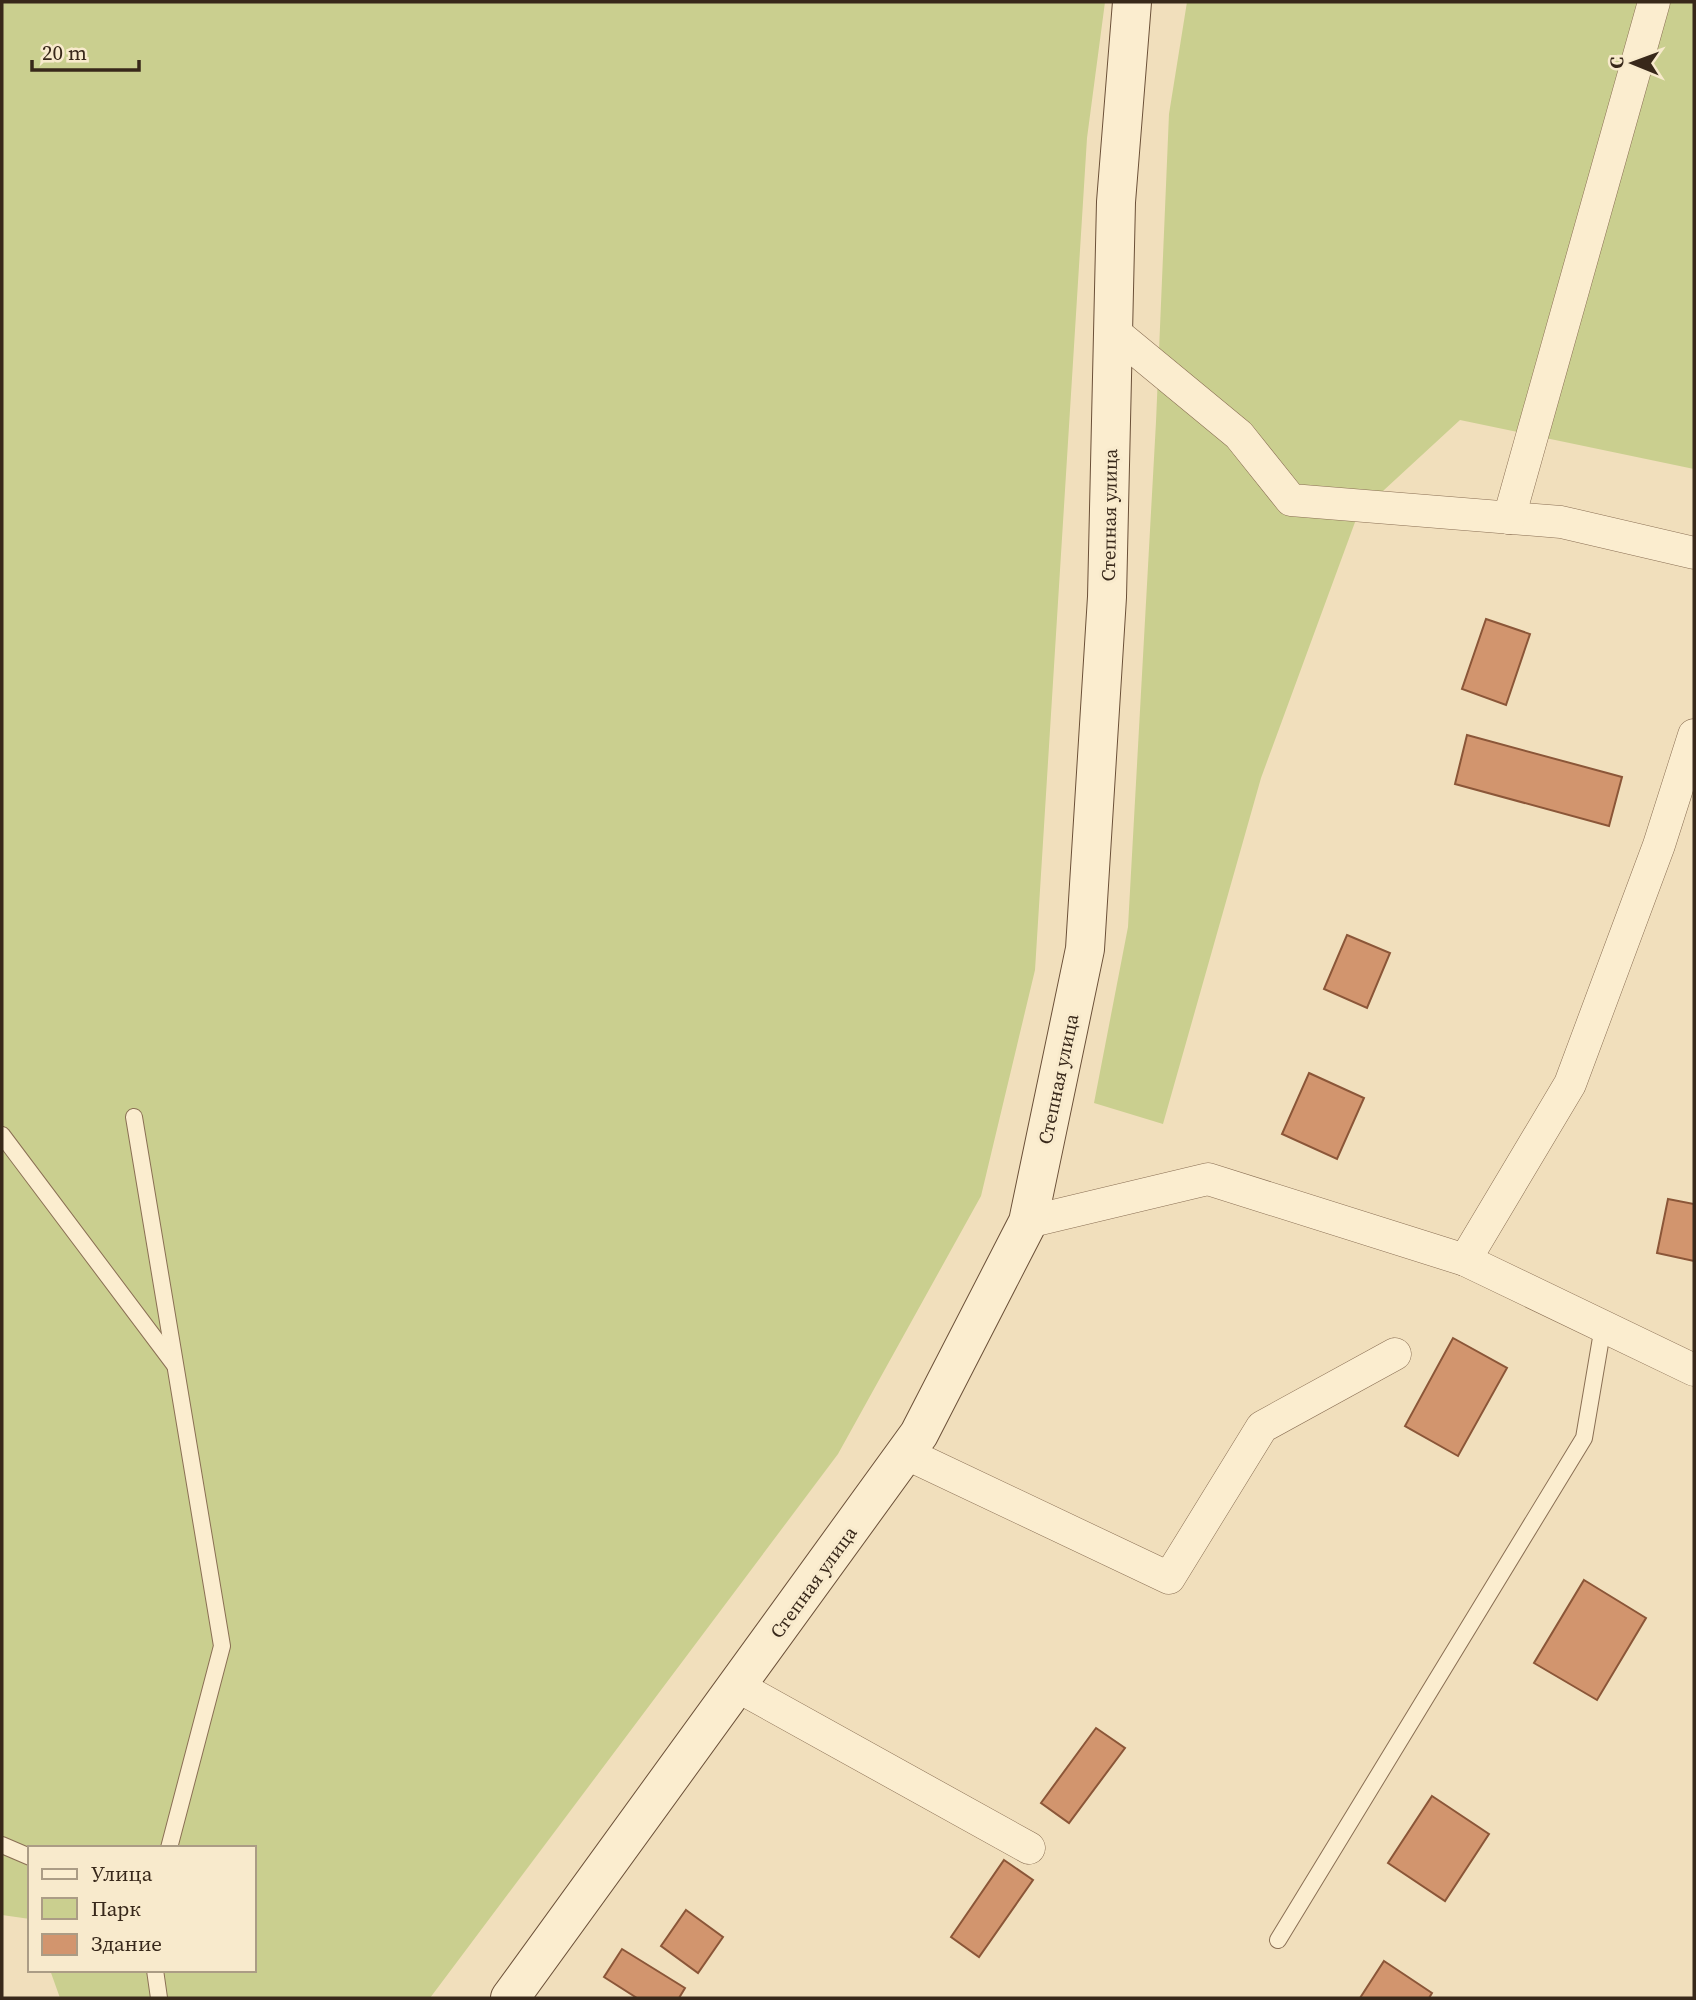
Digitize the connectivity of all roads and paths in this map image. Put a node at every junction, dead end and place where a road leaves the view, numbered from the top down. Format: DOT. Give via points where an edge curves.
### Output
graph roads {
  1 [pos="1132,2"];
  2 [pos="1654,2"];
  3 [pos="1113,331"];
  4 [pos="1509,518"];
  5 [pos="1694,553"];
  6 [pos="1694,735"];
  7 [pos="134,1117"];
  8 [pos="2,1135"];
  9 [pos="1028,1222"];
  10 [pos="1465,1260"];
  11 [pos="1603,1326"];
  12 [pos="1395,1354"];
  13 [pos="175,1366"];
  14 [pos="1694,1370"];
  15 [pos="905,1453"];
  16 [pos="737,1686"];
  17 [pos="2,1845"];
  18 [pos="170,1846"];
  19 [pos="1029,1848"];
  20 [pos="28,1856"];
  21 [pos="1278,1940"];
  22 [pos="155,1972"];
  23 [pos="159,1998"];
  24 [pos="510,1998"];
  1 -- 3 [label="street, Степная улица" via="1116,202"];
  2 -- 4 [label="street"];
  3 -- 4 [label="street" via="1239,435 1291,500"];
  3 -- 9 [label="street, Степная улица" via="1107,597 1086,949"];
  4 -- 5 [label="street" via="1560,522"];
  6 -- 10 [label="street" via="1659,845 1570,1084"];
  7 -- 13 [label="lane"];
  8 -- 13 [label="lane"];
  9 -- 10 [label="street" via="1208,1179"];
  9 -- 15 [label="street, Степная улица"];
  10 -- 11 [label="street"];
  11 -- 14 [label="street"];
  11 -- 21 [label="lane" via="1584,1438"];
  12 -- 15 [label="street" via="1262,1427 1169,1578"];
  13 -- 18 [label="lane" via="222,1646"];
  15 -- 16 [label="street, Степная улица"];
  16 -- 19 [label="street"];
  16 -- 24 [label="street, Степная улица"];
  17 -- 20 [label="lane"];
  22 -- 23 [label="lane"];
}
